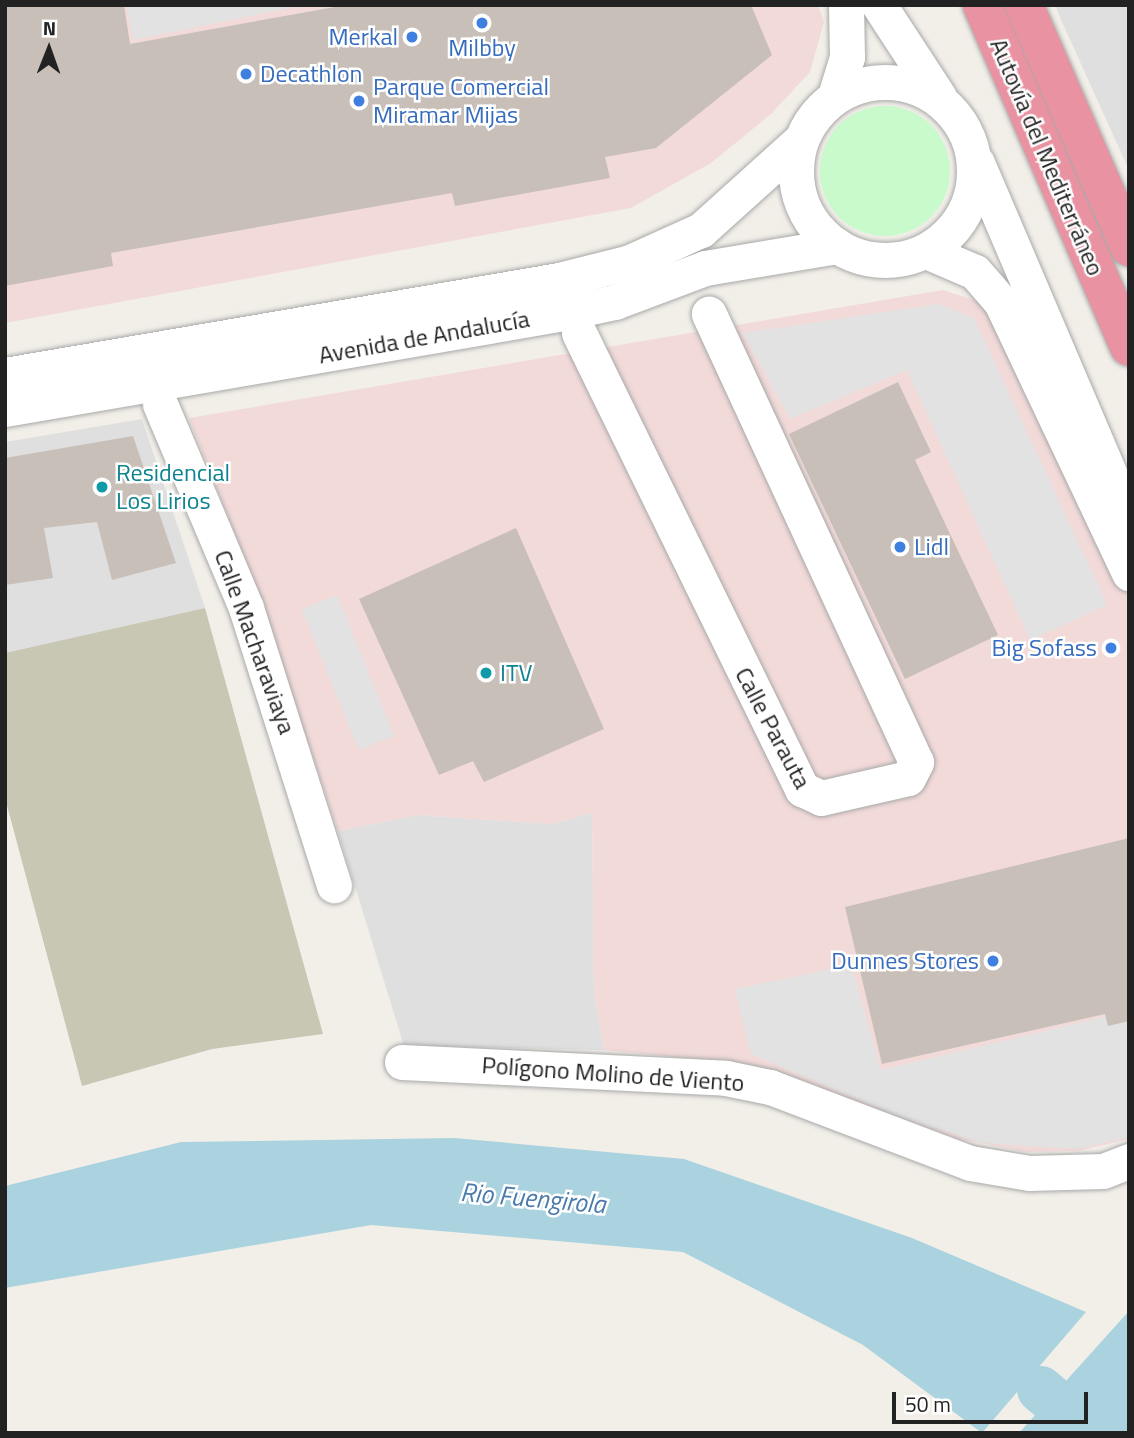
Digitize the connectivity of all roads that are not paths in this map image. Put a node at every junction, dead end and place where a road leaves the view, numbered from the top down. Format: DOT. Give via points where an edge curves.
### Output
graph roads {
  1 [pos="846,5"];
  2 [pos="879,5"];
  3 [pos="982,5"];
  4 [pos="1024,5"];
  5 [pos="835,96"];
  6 [pos="944,103"];
  7 [pos="800,141"];
  8 [pos="973,152"];
  9 [pos="837,246"];
  10 [pos="1129,247"];
  11 [pos="926,251"];
  12 [pos="709,314"];
  13 [pos="579,333"];
  14 [pos="1129,346"];
  15 [pos="5,375"];
  16 [pos="160,404"];
  17 [pos="5,409"];
  18 [pos="1129,520"];
  19 [pos="1129,573"];
  20 [pos="334,885"];
  21 [pos="402,1062"];
  22 [pos="1116,1166"];
  1 -- 5 [label="street" via="847,57"];
  2 -- 6 [label="street" via="912,62"];
  3 -- 14 [label="highway, Autovía del Mediterráneo"];
  4 -- 10 [label="highway, Autovía del Mediterráneo"];
  5 -- 6 [label="street" via="862,85 891,82 919,88"];
  5 -- 7 [label="street" via="814,116"];
  6 -- 8 [label="street" via="962,125"];
  7 -- 9 [label="street" via="795,169 799,198 814,225"];
  7 -- 15 [label="street, Avenida de Andalucía" via="701,230 630,262 545,282"];
  8 -- 11 [label="street" via="975,181 967,208 950,233"];
  8 -- 18 [label="street"];
  9 -- 11 [label="street" via="867,258 896,260"];
  9 -- 17 [label="street, Avenida de Andalucía" via="705,268 615,302 564,313"];
  11 -- 19 [label="street" via="975,272 1002,302"];
  12 -- 13 [label="street, Calle Parauta" via="916,762 908,778 821,798 802,789"];
  16 -- 20 [label="street, Calle Macharaviaya" via="246,608"];
  21 -- 22 [label="street, Polígono Molino de Viento" via="726,1078 771,1087 970,1163 1029,1173"];
}
